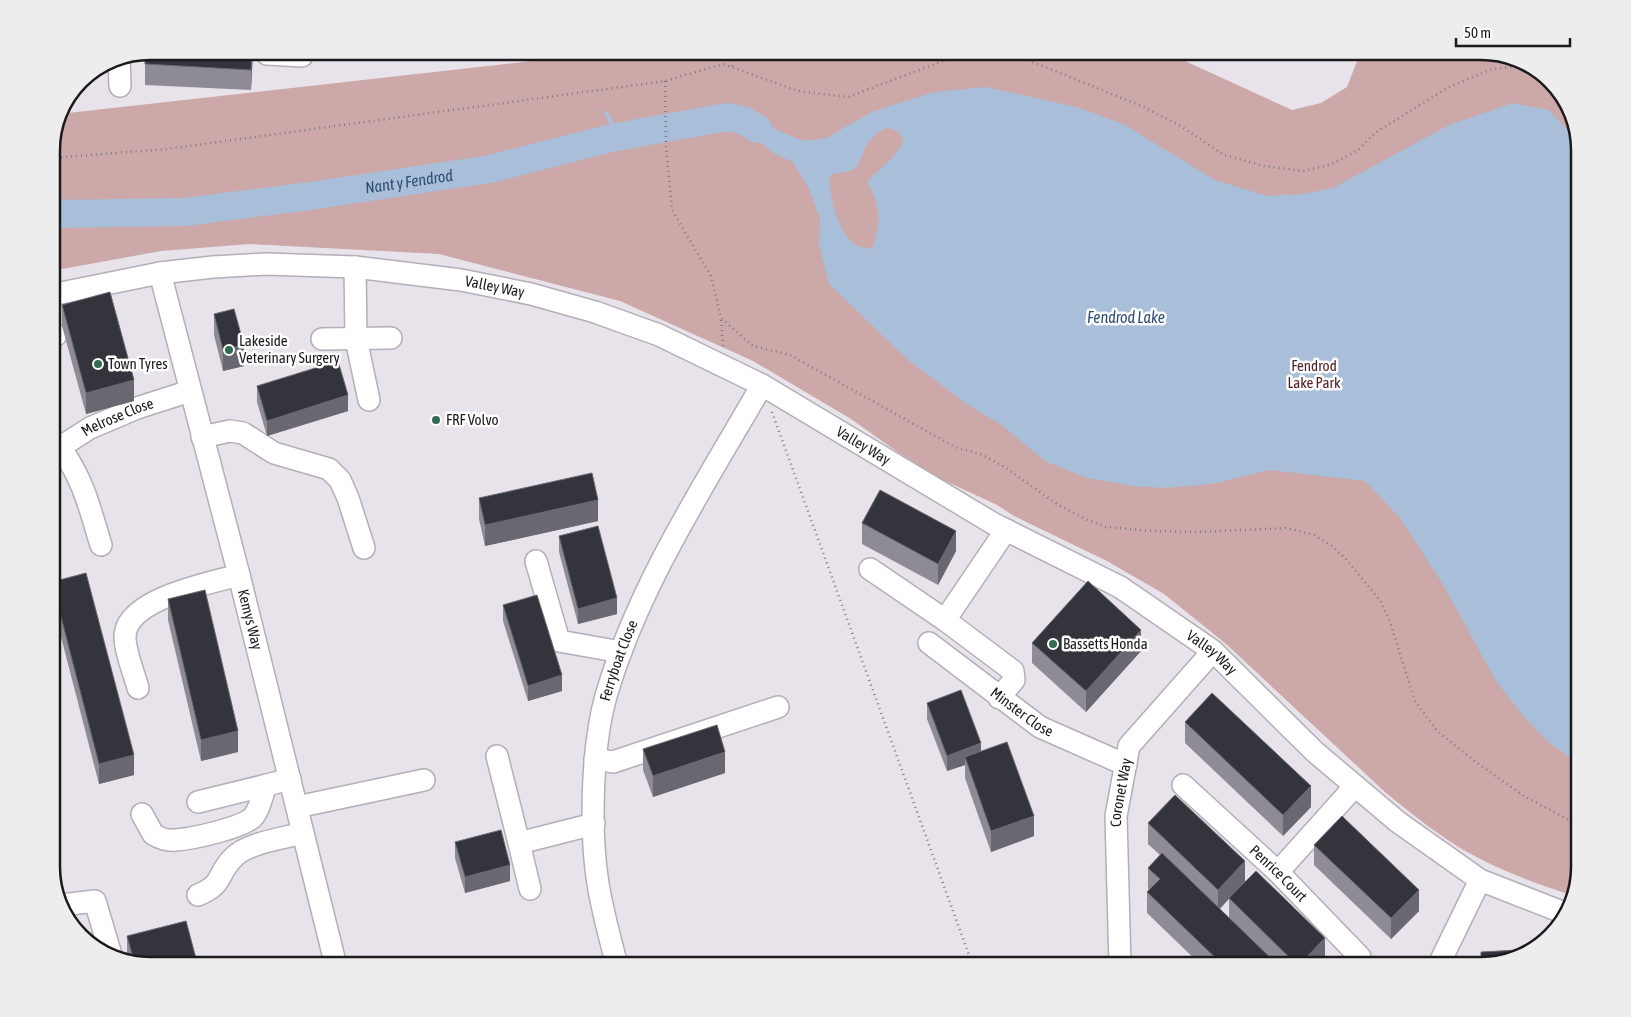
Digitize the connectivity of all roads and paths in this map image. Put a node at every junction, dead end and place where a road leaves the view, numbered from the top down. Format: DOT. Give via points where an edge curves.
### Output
graph roads {
  1 [pos="734,60"];
  2 [pos="950,60"];
  3 [pos="1028,60"];
  4 [pos="119,66"];
  5 [pos="732,66"];
  6 [pos="1514,66"];
  7 [pos="665,81"];
  8 [pos="120,86"];
  9 [pos="60,157"];
  10 [pos="355,267"];
  11 [pos="160,274"];
  12 [pos="60,293"];
  13 [pos="721,318"];
  14 [pos="391,338"];
  15 [pos="322,339"];
  16 [pos="356,339"];
  17 [pos="726,368"];
  18 [pos="762,385"];
  19 [pos="190,392"];
  20 [pos="369,400"];
  21 [pos="202,437"];
  22 [pos="60,447"];
  23 [pos="60,454"];
  24 [pos="1006,530"];
  25 [pos="101,545"];
  26 [pos="364,548"];
  27 [pos="536,561"];
  28 [pos="870,569"];
  29 [pos="239,575"];
  30 [pos="945,620"];
  31 [pos="929,643"];
  32 [pos="1213,651"];
  33 [pos="622,652"];
  34 [pos="138,688"];
  35 [pos="999,698"];
  36 [pos="778,707"];
  37 [pos="497,756"];
  38 [pos="595,759"];
  39 [pos="1126,765"];
  40 [pos="290,779"];
  41 [pos="424,780"];
  42 [pos="267,785"];
  43 [pos="1183,785"];
  44 [pos="1355,786"];
  45 [pos="198,802"];
  46 [pos="297,807"];
  47 [pos="142,814"];
  48 [pos="1571,821"];
  49 [pos="594,824"];
  50 [pos="303,833"];
  51 [pos="519,843"];
  52 [pos="1278,872"];
  53 [pos="1480,880"];
  54 [pos="530,889"];
  55 [pos="198,894"];
  56 [pos="68,904"];
  57 [pos="1559,911"];
  58 [pos="109,947"];
  59 [pos="334,957"];
  60 [pos="615,957"];
  61 [pos="970,957"];
  62 [pos="1120,957"];
  63 [pos="1360,957"];
  64 [pos="1442,957"];
  1 -- 5 [label="path"];
  2 -- 5 [label="path" via="848,97 798,91 759,79"];
  3 -- 6 [label="path" via="1146,108 1182,127 1224,156 1304,171 1332,164 1358,150 1375,133 1447,88 1492,69"];
  4 -- 8 [label="street"];
  5 -- 7 [label="path" via="723,64"];
  7 -- 9 [label="path" via="167,149"];
  7 -- 13 [label="path" via="666,146 672,210 711,276"];
  10 -- 11 [label="street, Valley Way" via="266,264"];
  10 -- 16 [label="street"];
  10 -- 17 [label="street, Valley Way" via="461,280 531,294 659,335"];
  11 -- 12 [label="street, Valley Way"];
  11 -- 19 [label="street, Kemys Way"];
  13 -- 17 [label="path"];
  13 -- 48 [label="path" via="753,346 790,355 955,447 983,455 1084,519 1106,527 1152,531 1287,528 1314,535 1346,559 1381,602 1415,701 1436,731 1524,796"];
  14 -- 16 [label="street"];
  15 -- 16 [label="street"];
  16 -- 20 [label="street"];
  17 -- 18 [label="street, Valley Way"];
  18 -- 24 [label="street, Valley Way"];
  18 -- 33 [label="street, Ferryboat Close" via="673,539"];
  18 -- 61 [label="path"];
  19 -- 21 [label="street, Kemys Way"];
  19 -- 22 [label="street, Melrose Close" via="137,408 90,428"];
  21 -- 26 [label="street" via="230,431 243,433 274,453 329,469 340,480 348,498"];
  21 -- 29 [label="street, Kemys Way"];
  23 -- 25 [label="street" via="76,471"];
  24 -- 30 [label="street"];
  24 -- 32 [label="street, Valley Way" via="1120,587"];
  27 -- 33 [label="street" via="558,641"];
  28 -- 30 [label="street"];
  29 -- 34 [label="street" via="162,598 136,616 127,628 125,639"];
  29 -- 40 [label="street, Kemys Way"];
  30 -- 35 [label="street" via="1013,671 1014,680"];
  31 -- 35 [label="street, Minster Close"];
  32 -- 39 [label="street, Coronet Way" via="1130,746"];
  32 -- 44 [label="street, Valley Way" via="1315,752"];
  33 -- 38 [label="street, Ferryboat Close" via="606,698"];
  35 -- 39 [label="street, Minster Close" via="1040,727"];
  36 -- 38 [label="street" via="613,762"];
  37 -- 51 [label="street"];
  38 -- 49 [label="street, Ferryboat Close"];
  39 -- 62 [label="street, Coronet Way" via="1116,816"];
  40 -- 42 [label="street"];
  40 -- 46 [label="street, Kemys Way"];
  41 -- 46 [label="street"];
  42 -- 45 [label="street"];
  42 -- 47 [label="street" via="258,811 245,824 231,828 174,840 153,834"];
  43 -- 52 [label="street, Penrice Court"];
  44 -- 52 [label="street"];
  44 -- 53 [label="street, Valley Way" via="1398,822"];
  46 -- 50 [label="street, Kemys Way"];
  49 -- 51 [label="street"];
  49 -- 60 [label="street, Ferryboat Close" via="597,877"];
  50 -- 55 [label="street" via="247,849 234,856 218,883 211,890"];
  50 -- 59 [label="street, Kemys Way"];
  51 -- 54 [label="street"];
  52 -- 63 [label="street, Penrice Court"];
  53 -- 57 [label="street, Valley Way"];
  53 -- 64 [label="street"];
  56 -- 58 [label="street" via="95,901"];
}
